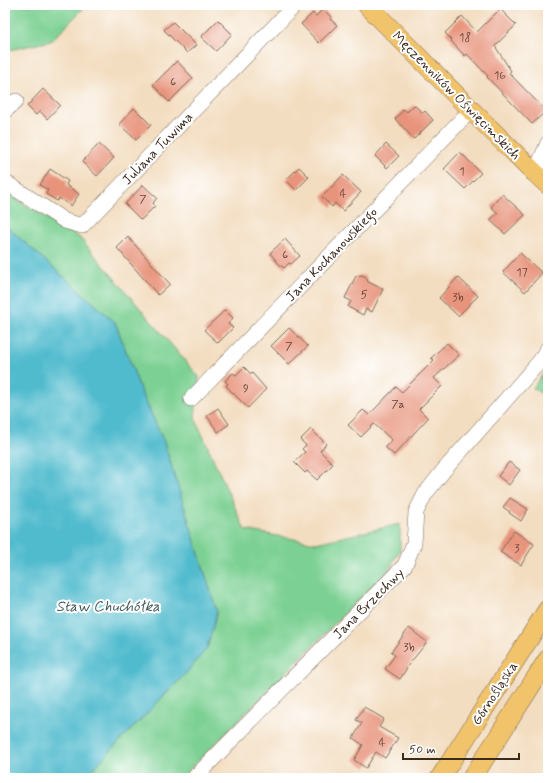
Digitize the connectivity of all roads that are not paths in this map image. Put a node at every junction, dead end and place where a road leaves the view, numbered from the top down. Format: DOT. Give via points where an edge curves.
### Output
graph roads {
  1 [pos="295,5"];
  2 [pos="368,5"];
  3 [pos="471,110"];
  4 [pos="548,143"];
  5 [pos="541,179"];
  6 [pos="5,182"];
  7 [pos="548,348"];
  8 [pos="191,398"];
  9 [pos="548,608"];
  10 [pos="548,660"];
  11 [pos="194,778"];
  12 [pos="440,778"];
  13 [pos="472,778"];
  1 -- 6 [label="street, Juliana Tuwima" via="82,226 65,221"];
  2 -- 3 [label="main road, Męczenników Oświęcimskich"];
  3 -- 5 [label="main road, Męczenników Oświęcimskich"];
  3 -- 8 [label="street, Jana Kochanowskiego"];
  4 -- 5 [label="street"];
  7 -- 11 [label="street, Jana Brzechwy" via="425,494 416,512 414,542 405,565"];
  9 -- 12 [label="main road, Górnośląska"];
  10 -- 13 [label="main road, Górnośląska"];
}
